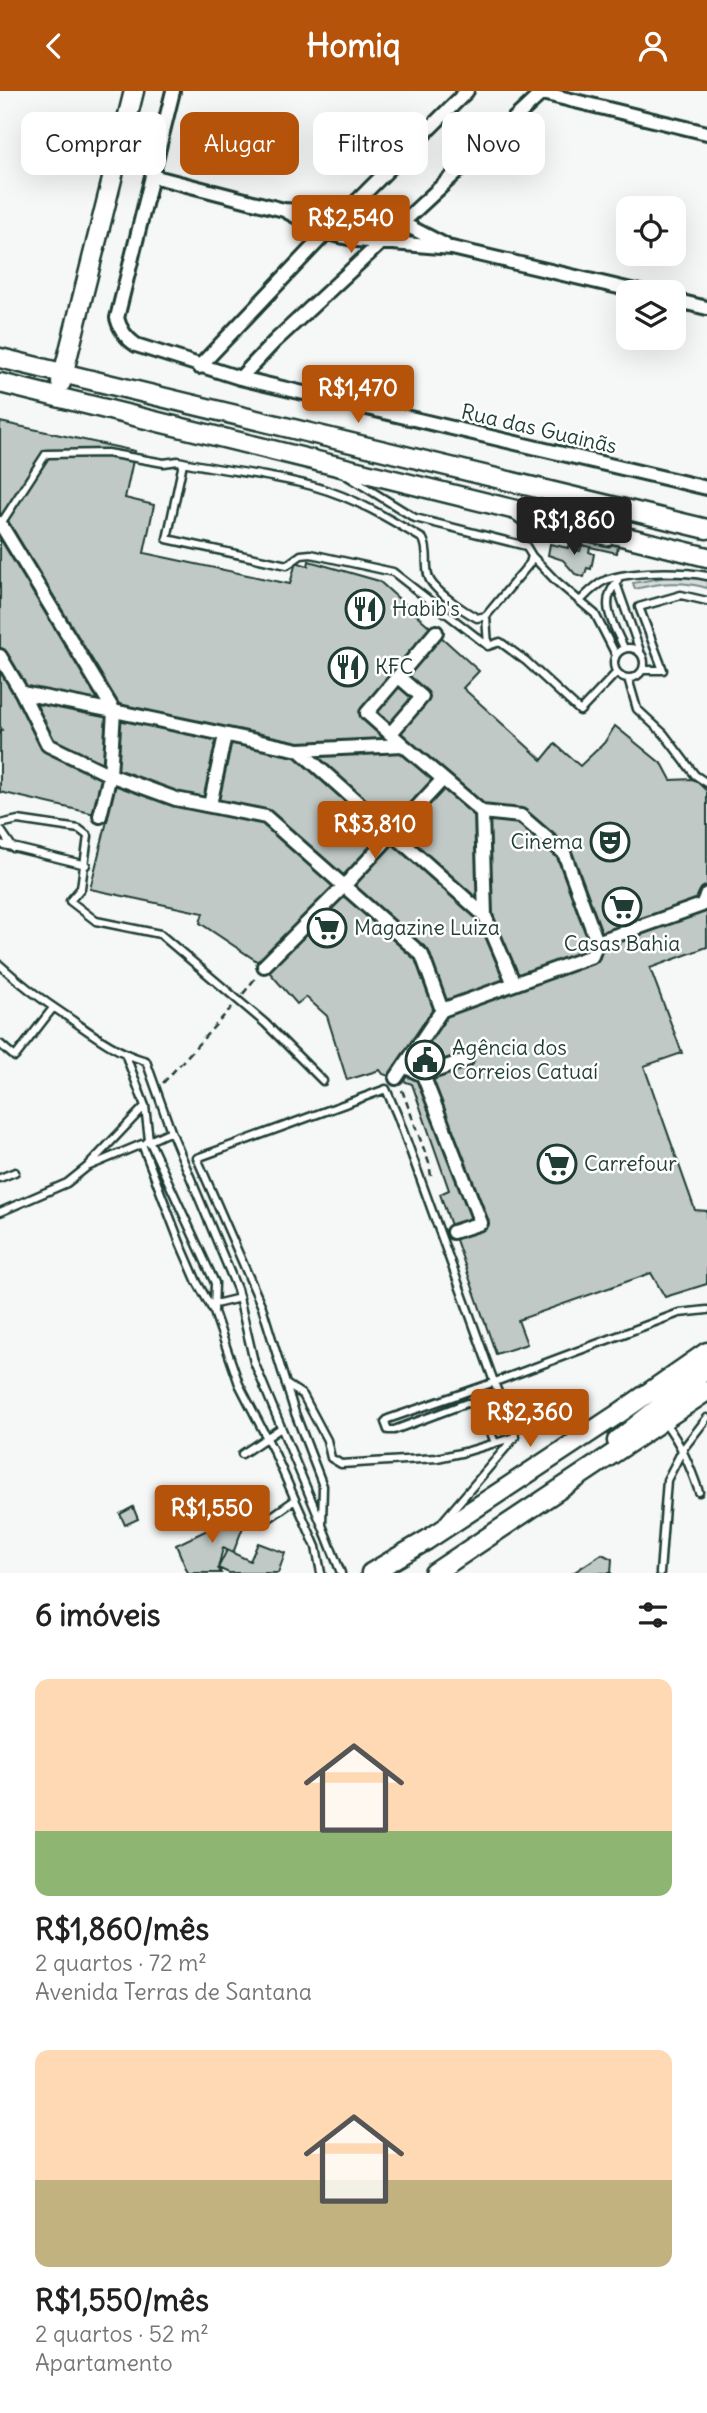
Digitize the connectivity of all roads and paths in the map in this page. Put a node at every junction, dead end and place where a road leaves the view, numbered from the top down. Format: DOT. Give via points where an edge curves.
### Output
graph roads {
  1 [pos="134,91"];
  2 [pos="173,91"];
  3 [pos="467,91"];
  4 [pos="543,92"];
  5 [pos="707,133"];
  6 [pos="152,176"];
  7 [pos="284,209"];
  8 [pos="344,214"];
  9 [pos="402,223"];
  10 [pos="327,233"];
  11 [pos="381,242"];
  12 [pos="452,248"];
  13 [pos="616,286"];
  14 [pos="686,303"];
  15 [pos="707,308"];
  16 [pos="0,358"];
  17 [pos="199,367"];
  18 [pos="63,374"];
  19 [pos="240,379"];
  20 [pos="0,383"];
  21 [pos="58,396"];
  22 [pos="183,463"];
  23 [pos="331,466"];
  24 [pos="707,488"];
  25 [pos="502,507"];
  26 [pos="0,524"];
  27 [pos="707,529"];
  28 [pos="618,544"];
  29 [pos="645,550"];
  30 [pos="532,556"];
  31 [pos="707,558"];
  32 [pos="707,576"];
  33 [pos="617,581"];
  34 [pos="580,601"];
  35 [pos="707,601"];
  36 [pos="486,616"];
  37 [pos="436,632"];
  38 [pos="488,646"];
  39 [pos="624,648"];
  40 [pos="641,653"];
  41 [pos="616,655"];
  42 [pos="0,656"];
  43 [pos="643,670"];
  44 [pos="617,673"];
  45 [pos="399,677"];
  46 [pos="628,678"];
  47 [pos="22,693"];
  48 [pos="114,712"];
  49 [pos="391,733"];
  50 [pos="225,735"];
  51 [pos="402,745"];
  52 [pos="299,750"];
  53 [pos="110,775"];
  54 [pos="443,779"];
  55 [pos="707,783"];
  56 [pos="210,806"];
  57 [pos="482,812"];
  58 [pos="100,816"];
  59 [pos="0,827"];
  60 [pos="393,833"];
  61 [pos="0,844"];
  62 [pos="13,848"];
  63 [pos="86,865"];
  64 [pos="344,886"];
  65 [pos="707,894"];
  66 [pos="485,916"];
  67 [pos="597,942"];
  68 [pos="0,965"];
  69 [pos="264,966"];
  70 [pos="514,984"];
  71 [pos="238,1001"];
  72 [pos="53,1008"];
  73 [pos="442,1010"];
  74 [pos="0,1044"];
  75 [pos="126,1056"];
  76 [pos="466,1060"];
  77 [pos="404,1066"];
  78 [pos="423,1075"];
  79 [pos="396,1078"];
  80 [pos="323,1081"];
  81 [pos="158,1089"];
  82 [pos="145,1106"];
  83 [pos="171,1131"];
  84 [pos="149,1140"];
  85 [pos="142,1144"];
  86 [pos="87,1167"];
  87 [pos="16,1171"];
  88 [pos="0,1178"];
  89 [pos="0,1212"];
  90 [pos="453,1232"];
  91 [pos="240,1298"];
  92 [pos="213,1307"];
  93 [pos="707,1310"];
  94 [pos="707,1352"];
  95 [pos="707,1369"];
  96 [pos="495,1382"];
  97 [pos="286,1384"];
  98 [pos="707,1391"];
  99 [pos="707,1418"];
  100 [pos="664,1421"];
  101 [pos="281,1428"];
  102 [pos="515,1437"];
  103 [pos="267,1438"];
  104 [pos="495,1443"];
  105 [pos="683,1449"];
  106 [pos="242,1454"];
  107 [pos="597,1464"];
  108 [pos="510,1485"];
  109 [pos="699,1492"];
  110 [pos="295,1500"];
  111 [pos="526,1511"];
  112 [pos="265,1521"];
  113 [pos="322,1525"];
  114 [pos="427,1540"];
  115 [pos="384,1568"];
  116 [pos="321,1573"];
  117 [pos="341,1573"];
  118 [pos="371,1573"];
  119 [pos="434,1573"];
  120 [pos="660,1573"];
  1 -- 18 [label="street"];
  2 -- 6 [label="street"];
  3 -- 8 [label="street"];
  4 -- 5 [label="street"];
  4 -- 9 [label="street"];
  6 -- 7 [label="street"];
  6 -- 17 [label="street, Rua das Guainãs" via="117,317 123,333 136,345"];
  7 -- 8 [label="street"];
  7 -- 10 [label="street"];
  8 -- 9 [label="street"];
  8 -- 10 [label="street"];
  9 -- 11 [label="street"];
  9 -- 12 [label="street"];
  10 -- 11 [label="street"];
  10 -- 17 [label="street"];
  11 -- 12 [label="street"];
  11 -- 19 [label="street"];
  12 -- 13 [label="street"];
  14 -- 15 [label="street"];
  16 -- 18 [label="street"];
  17 -- 19 [label="street, Rua das Guainãs"];
  18 -- 21 [label="street"];
  18 -- 27 [label="street"];
  19 -- 24 [label="street, Rua das Guainãs"];
  20 -- 21 [label="street"];
  21 -- 23 [label="street"];
  22 -- 26 [label="lane" via="107,453 46,454"];
  22 -- 36 [label="lane" via="316,487 374,510 423,539 429,578 435,587 473,616"];
  22 -- 38 [label="lane" via="167,539 287,565 306,554 393,572"];
  23 -- 25 [label="street"];
  23 -- 30 [label="lane" via="415,518 526,546"];
  25 -- 28 [label="lane" via="523,521"];
  25 -- 31 [label="street"];
  26 -- 48 [label="street"];
  29 -- 31 [label="lane" via="685,560"];
  30 -- 34 [label="lane"];
  30 -- 36 [label="lane"];
  32 -- 33 [label="lane" via="668,572"];
  33 -- 34 [label="lane" via="605,581"];
  33 -- 39 [label="lane" via="607,602"];
  33 -- 40 [label="lane"];
  34 -- 41 [label="lane" via="598,618"];
  35 -- 43 [label="lane" via="681,595 639,607 663,670"];
  36 -- 38 [label="lane"];
  37 -- 45 [label="street"];
  38 -- 44 [label="lane" via="500,642 580,711"];
  39 -- 40 [label="lane"];
  39 -- 41 [label="lane"];
  40 -- 43 [label="lane"];
  41 -- 44 [label="lane"];
  42 -- 47 [label="street"];
  43 -- 46 [label="lane"];
  44 -- 46 [label="lane"];
  45 -- 49 [label="street" via="422,697"];
  45 -- 49 [label="street" via="367,713"];
  46 -- 55 [label="lane" via="637,709"];
  47 -- 48 [label="street"];
  47 -- 53 [label="street" via="48,745"];
  48 -- 50 [label="street"];
  48 -- 53 [label="street"];
  49 -- 51 [label="street"];
  50 -- 52 [label="street"];
  50 -- 56 [label="street"];
  51 -- 52 [label="street"];
  51 -- 54 [label="street"];
  52 -- 60 [label="street"];
  53 -- 56 [label="street"];
  53 -- 58 [label="street"];
  54 -- 57 [label="street"];
  54 -- 60 [label="street"];
  56 -- 64 [label="street" via="266,817"];
  57 -- 66 [label="street"];
  57 -- 67 [label="street" via="522,815 564,853"];
  59 -- 62 [label="lane"];
  59 -- 63 [label="lane" via="18,820 79,829 88,836"];
  60 -- 64 [label="street"];
  60 -- 66 [label="street"];
  61 -- 62 [label="lane"];
  62 -- 63 [label="lane"];
  63 -- 71 [label="lane" via="81,888 70,901 96,921 160,934"];
  64 -- 69 [label="street"];
  64 -- 73 [label="street" via="422,955"];
  65 -- 67 [label="street" via="702,905"];
  66 -- 70 [label="street"];
  67 -- 70 [label="street" via="592,956"];
  68 -- 72 [label="lane"];
  69 -- 71 [label="path"];
  70 -- 73 [label="street"];
  71 -- 80 [label="lane"];
  71 -- 81 [label="path"];
  72 -- 74 [label="lane" via="15,1057"];
  72 -- 75 [label="lane"];
  73 -- 77 [label="street"];
  75 -- 81 [label="lane" via="146,1061"];
  75 -- 82 [label="lane"];
  76 -- 78 [label="street"];
  77 -- 78 [label="street"];
  77 -- 79 [label="street"];
  78 -- 90 [label="street" via="481,1223"];
  81 -- 83 [label="lane"];
  82 -- 84 [label="lane"];
  82 -- 86 [label="lane"];
  83 -- 84 [label="lane"];
  83 -- 91 [label="lane"];
  84 -- 85 [label="lane"];
  84 -- 92 [label="lane" via="215,1283"];
  85 -- 86 [label="lane"];
  85 -- 92 [label="lane" via="180,1243"];
  86 -- 89 [label="lane" via="67,1183"];
  87 -- 88 [label="lane"];
  91 -- 92 [label="lane"];
  91 -- 101 [label="lane" via="249,1350"];
  92 -- 103 [label="lane" via="239,1384"];
  93 -- 96 [label="lane" via="679,1313"];
  94 -- 108 [label="street"];
  95 -- 107 [label="street" via="620,1436"];
  96 -- 97 [label="lane" via="386,1089 197,1158 262,1307"];
  96 -- 102 [label="lane"];
  96 -- 104 [label="lane" via="385,1422 388,1430 394,1430 467,1403 476,1404"];
  97 -- 104 [label="lane" via="303,1395 327,1440 331,1458 341,1464 437,1458"];
  97 -- 113 [label="lane" via="323,1486"];
  98 -- 100 [label="street"];
  99 -- 105 [label="lane"];
  100 -- 105 [label="lane"];
  100 -- 107 [label="street"];
  101 -- 103 [label="lane"];
  101 -- 113 [label="lane"];
  102 -- 104 [label="lane"];
  102 -- 114 [label="lane"];
  103 -- 106 [label="lane"];
  103 -- 110 [label="lane"];
  105 -- 109 [label="lane"];
  105 -- 120 [label="lane" via="666,1487"];
  107 -- 111 [label="street"];
  108 -- 111 [label="street"];
  108 -- 114 [label="street"];
  110 -- 112 [label="lane"];
  110 -- 116 [label="lane" via="316,1548"];
  111 -- 119 [label="street"];
  113 -- 117 [label="lane"];
  114 -- 115 [label="street"];
  115 -- 118 [label="street"];
}
